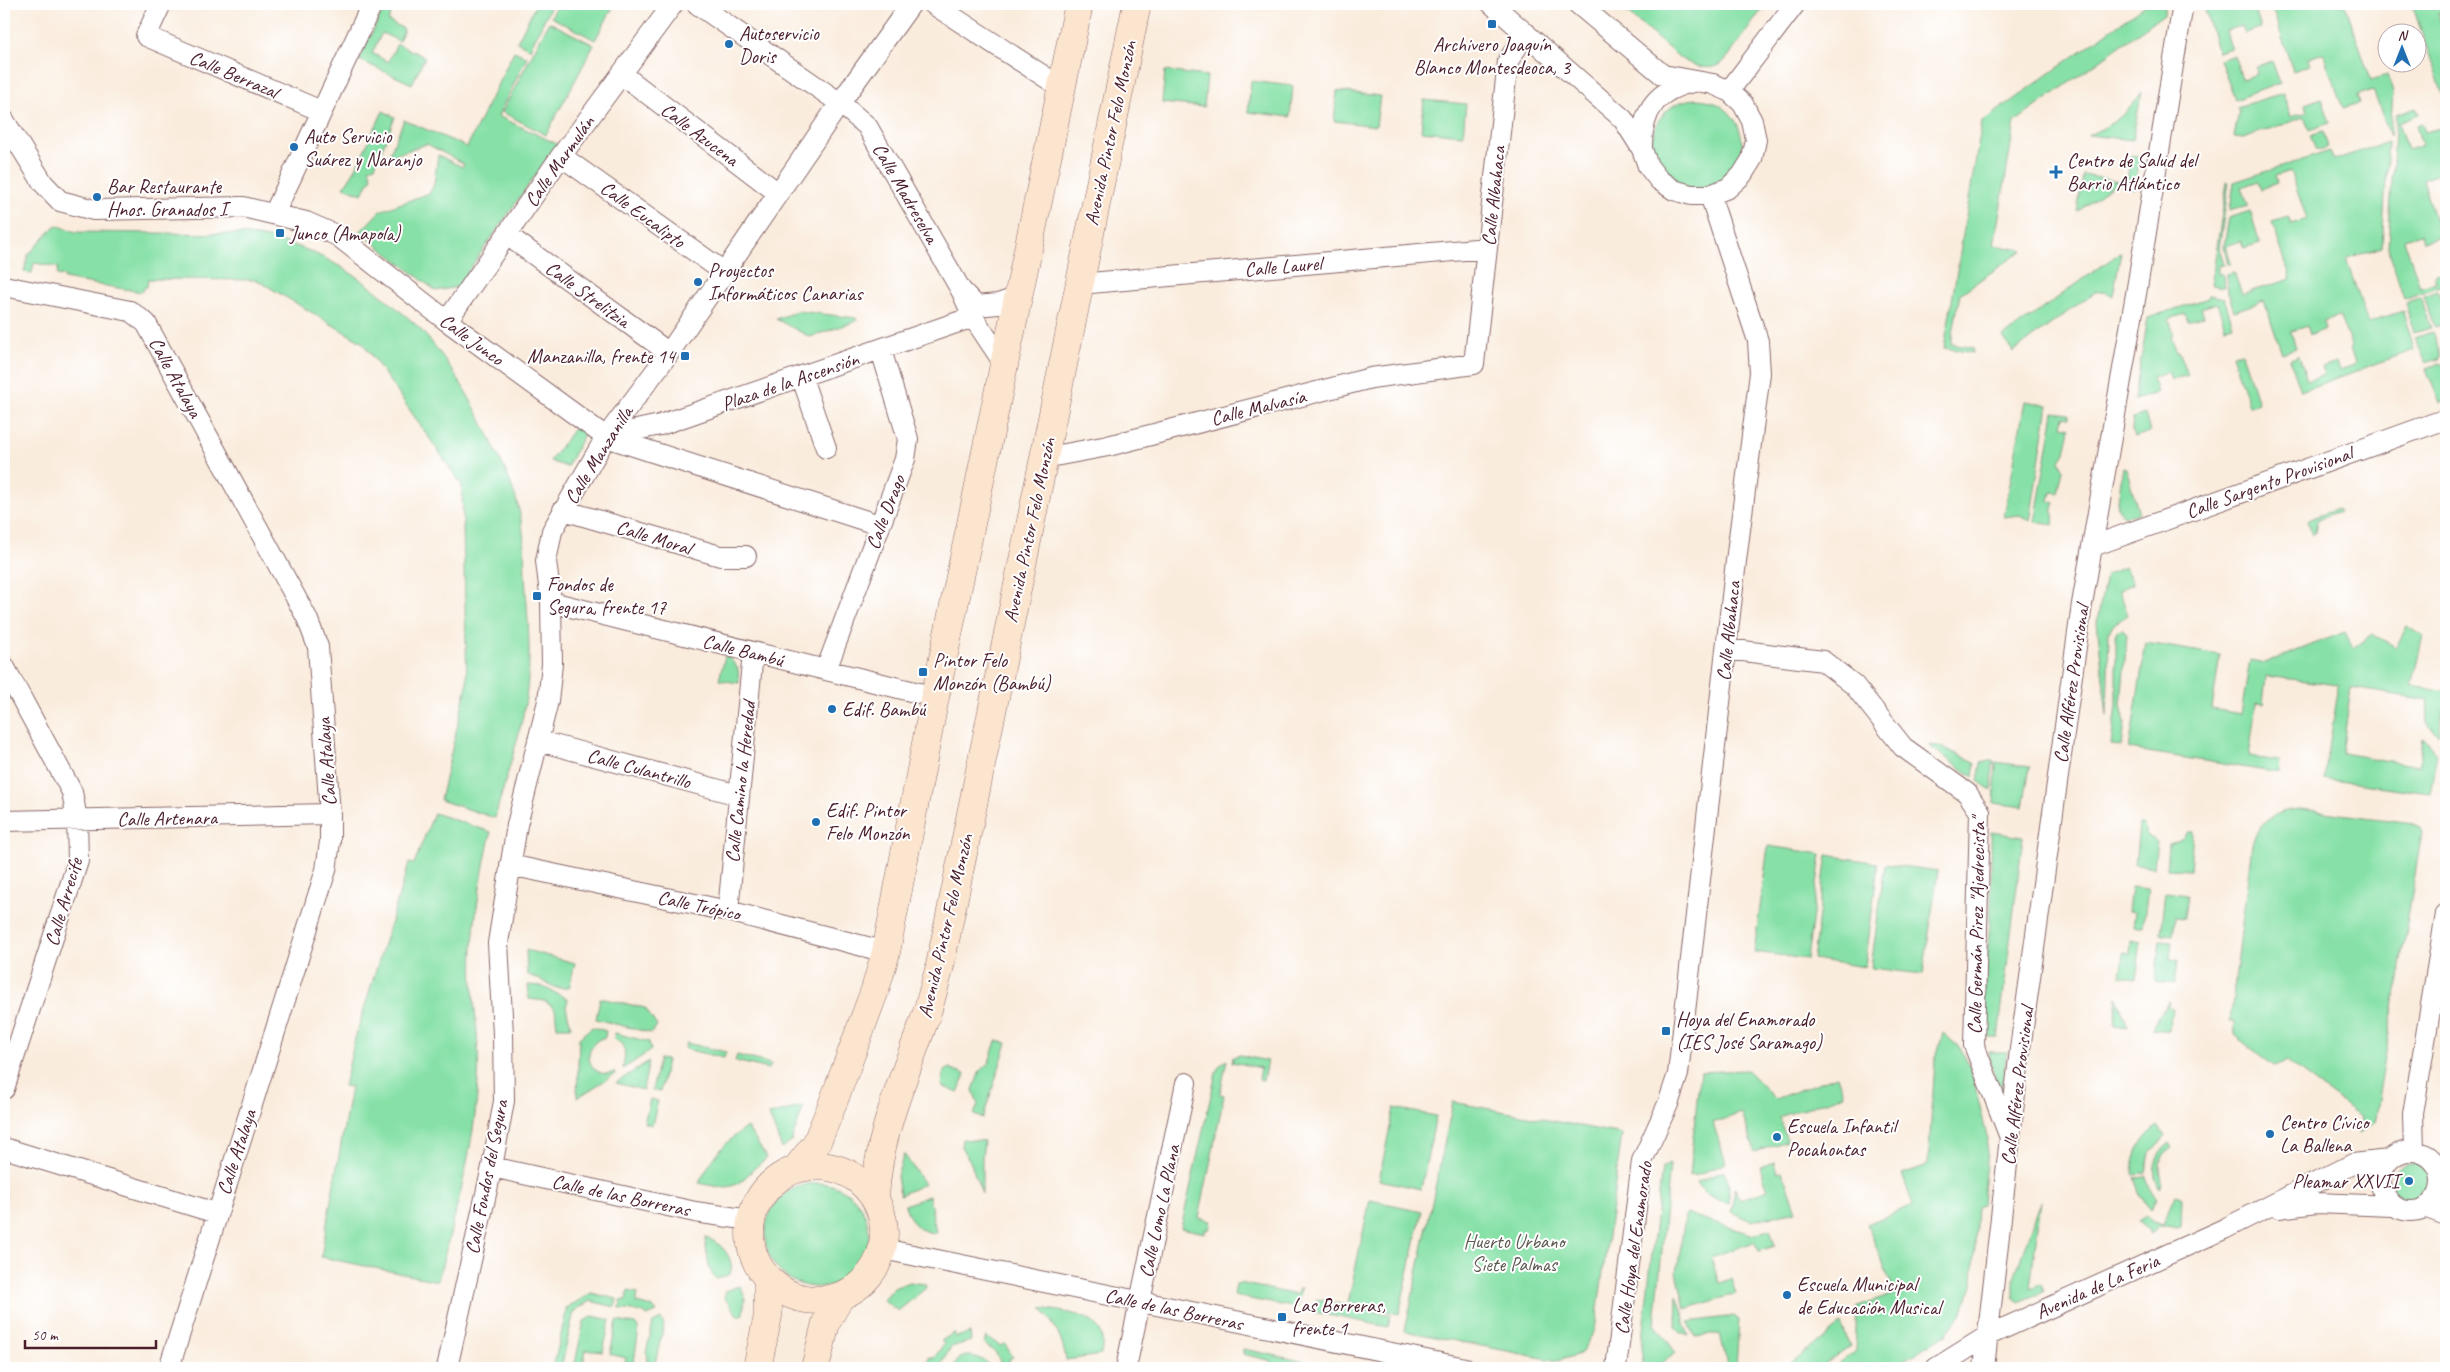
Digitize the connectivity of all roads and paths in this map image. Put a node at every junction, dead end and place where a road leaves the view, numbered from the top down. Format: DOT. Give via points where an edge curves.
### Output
graph roads {
  1 [pos="161,4"];
  2 [pos="674,4"];
  3 [pos="697,4"];
  4 [pos="911,4"];
  5 [pos="933,4"];
  6 [pos="1079,4"];
  7 [pos="1137,4"];
  8 [pos="1492,4"];
  9 [pos="1578,4"];
  10 [pos="1795,4"];
  11 [pos="2183,4"];
  12 [pos="367,5"];
  13 [pos="1526,33"];
  14 [pos="622,75"];
  15 [pos="1696,82"];
  16 [pos="1062,88"];
  17 [pos="1729,91"];
  18 [pos="840,103"];
  19 [pos="322,111"];
  20 [pos="4,120"];
  21 [pos="1642,149"];
  22 [pos="562,156"];
  23 [pos="778,193"];
  24 [pos="1710,195"];
  25 [pos="274,214"];
  26 [pos="507,235"];
  27 [pos="1487,248"];
  28 [pos="724,272"];
  29 [pos="1079,284"];
  30 [pos="4,286"];
  31 [pos="962,292"];
  32 [pos="1019,297"];
  33 [pos="972,317"];
  34 [pos="447,321"];
  35 [pos="882,350"];
  36 [pos="669,353"];
  37 [pos="1474,364"];
  38 [pos="1005,365"];
  39 [pos="802,378"];
  40 [pos="2446,419"];
  41 [pos="606,437"];
  42 [pos="826,448"];
  43 [pos="1044,458"];
  44 [pos="563,510"];
  45 [pos="879,525"];
  46 [pos="2093,546"];
  47 [pos="746,556"];
  48 [pos="551,602"];
  49 [pos="1727,649"];
  50 [pos="753,653"];
  51 [pos="4,666"];
  52 [pos="826,670"];
  53 [pos="935,697"];
  54 [pos="539,741"];
  55 [pos="738,795"];
  56 [pos="330,814"];
  57 [pos="77,819"];
  58 [pos="4,821"];
  59 [pos="510,865"];
  60 [pos="728,911"];
  61 [pos="2446,914"];
  62 [pos="886,952"];
  63 [pos="1678,1074"];
  64 [pos="1186,1083"];
  65 [pos="4,1089"];
  66 [pos="2010,1138"];
  67 [pos="4,1148"];
  68 [pos="2414,1151"];
  69 [pos="2389,1160"];
  70 [pos="492,1166"];
  71 [pos="796,1169"];
  72 [pos="2444,1180"];
  73 [pos="875,1198"];
  74 [pos="2392,1206"];
  75 [pos="2427,1208"];
  76 [pos="2263,1211"];
  77 [pos="216,1214"];
  78 [pos="2446,1215"];
  79 [pos="750,1220"];
  80 [pos="883,1249"];
  81 [pos="768,1280"];
  82 [pos="840,1297"];
  83 [pos="1140,1302"];
  84 [pos="1989,1334"];
  85 [pos="169,1368"];
  86 [pos="447,1368"];
  87 [pos="757,1368"];
  88 [pos="815,1368"];
  89 [pos="1126,1368"];
  90 [pos="1465,1368"];
  91 [pos="1616,1368"];
  92 [pos="1936,1368"];
  93 [pos="1984,1368"];
  1 -- 19 [label="street, Calle Berrazal" via="146,36"];
  2 -- 14 [label="street, Calle Marmulán"];
  3 -- 18 [label="street, Calle Madreselva"];
  4 -- 18 [label="street, Calle Manzanilla"];
  5 -- 16 [label="street"];
  6 -- 16 [label="street"];
  7 -- 29 [label="street, Avenida Pintor Felo Monzón"];
  8 -- 13 [label="street"];
  9 -- 15 [label="street" via="1663,75"];
  10 -- 17 [label="street"];
  11 -- 46 [label="street, Calle Alférez Provisional"];
  12 -- 19 [label="street"];
  13 -- 21 [label="street" via="1623,119"];
  13 -- 27 [label="street, Calle Albahaca" via="1508,60"];
  14 -- 22 [label="street, Calle Marmulán"];
  14 -- 23 [label="street, Calle Azucena"];
  15 -- 17 [label="street" via="1713,84"];
  15 -- 21 [label="street" via="1680,85 1654,103 1641,132"];
  16 -- 32 [label="street"];
  17 -- 24 [label="street" via="1743,104 1752,121 1756,140 1752,158 1742,175 1728,188"];
  18 -- 23 [label="street, Calle Manzanilla"];
  18 -- 31 [label="street, Calle Madreselva" via="867,126"];
  19 -- 25 [label="street"];
  20 -- 25 [label="street, Calle Junco" via="43,183 60,201 94,210 243,207"];
  21 -- 24 [label="street" via="1658,180 1691,195"];
  22 -- 26 [label="street, Calle Marmulán"];
  22 -- 28 [label="street, Calle Eucalipto"];
  23 -- 28 [label="street, Calle Manzanilla"];
  24 -- 49 [label="street, Calle Albahaca" via="1758,341 1760,373"];
  25 -- 34 [label="street, Calle Junco" via="306,222 338,236"];
  26 -- 34 [label="street, Calle Marmulán"];
  26 -- 36 [label="street, Calle Strelitzia"];
  27 -- 29 [label="street, Calle Laurel"];
  27 -- 37 [label="street, Calle Albahaca"];
  28 -- 36 [label="street, Calle Manzanilla"];
  29 -- 43 [label="street, Avenida Pintor Felo Monzón"];
  30 -- 56 [label="street, Calle Atalaya" via="130,310 146,322 307,618 318,647"];
  31 -- 32 [label="street, Calle Madreselva" via="976,306 998,304"];
  31 -- 33 [label="street, Calle Madreselva"];
  32 -- 38 [label="street"];
  33 -- 35 [label="street, Plaza de la Ascensión"];
  33 -- 38 [label="street, Calle Madreselva"];
  34 -- 41 [label="street, Calle Junco"];
  35 -- 39 [label="street, Plaza de la Ascensión"];
  35 -- 45 [label="street, Calle Drago" via="908,439 905,459"];
  36 -- 41 [label="street, Calle Manzanilla"];
  37 -- 43 [label="street, Calle Malvasía" via="1371,378 1108,446"];
  38 -- 53 [label="street"];
  39 -- 41 [label="street, Plaza de la Ascensión" via="660,425"];
  39 -- 42 [label="street"];
  40 -- 46 [label="street, Calle Sargento Provisional"];
  41 -- 44 [label="street, Calle Manzanilla"];
  41 -- 45 [label="street, Calle Junco"];
  43 -- 73 [label="street, Avenida Pintor Felo Monzón" via="939,970 925,1019 885,1128 876,1169"];
  44 -- 47 [label="street, Calle Moral" via="720,556"];
  44 -- 48 [label="street, Calle Manzanilla" via="552,531 546,561"];
  45 -- 52 [label="street, Calle Drago"];
  46 -- 66 [label="street, Calle Alférez Provisional" via="2082,604"];
  48 -- 50 [label="street, Calle Bambú"];
  48 -- 54 [label="street, Calle Manzanilla" via="552,664"];
  49 -- 63 [label="street, Calle Albahaca"];
  49 -- 66 [label="street, Calle Germán Pirez \"Ajedrecista\"" via="1823,661 1854,685 1903,747 1967,793 1980,812 1974,1046"];
  50 -- 52 [label="street, Calle Bambú"];
  50 -- 55 [label="street, Calle Camino la Heredad"];
  51 -- 57 [label="street, Calle Arrecife" via="72,792"];
  52 -- 53 [label="street, Calle Bambú"];
  53 -- 62 [label="street"];
  54 -- 55 [label="street, Calle Culantrillo"];
  54 -- 59 [label="street, Calle Manzanilla"];
  55 -- 60 [label="street, Calle Camino la Heredad"];
  56 -- 57 [label="street, Calle Artenara"];
  56 -- 77 [label="street, Calle Atalaya" via="326,870"];
  57 -- 58 [label="street, Calle Artenara"];
  57 -- 65 [label="street, Calle Arrecife" via="78,861"];
  59 -- 60 [label="street, Calle Trópico"];
  59 -- 70 [label="street, Calle Fondos del Segura" via="498,943 504,1101"];
  60 -- 62 [label="street, Calle Trópico"];
  61 -- 68 [label="street" via="2413,1114"];
  62 -- 71 [label="street" via="831,1108 816,1144"];
  63 -- 91 [label="street, Calle Hoya del Enamorado" via="1642,1161"];
  64 -- 83 [label="street, Calle Lomo La Plana"];
  66 -- 84 [label="street, Calle Alférez Provisional"];
  67 -- 77 [label="street"];
  68 -- 69 [label="street" via="2400,1153"];
  68 -- 72 [label="street" via="2432,1159"];
  69 -- 74 [label="street" via="2380,1179 2381,1190"];
  69 -- 76 [label="street, Avenida de La Feria" via="2353,1164"];
  70 -- 79 [label="street, Calle de las Borreras" via="696,1212"];
  70 -- 86 [label="street, Calle Fondos del Segura"];
  71 -- 73 [label="street" via="818,1166 840,1170 860,1181"];
  71 -- 79 [label="street" via="766,1188"];
  72 -- 75 [label="street"];
  73 -- 80 [label="street" via="885,1232"];
  74 -- 75 [label="street" via="2409,1212"];
  74 -- 76 [label="street, Avenida de La Feria" via="2316,1203"];
  75 -- 78 [label="street"];
  76 -- 84 [label="street, Avenida de La Feria"];
  77 -- 85 [label="street, Calle Atalaya"];
  79 -- 81 [label="street" via="749,1241 755,1262"];
  80 -- 82 [label="street" via="874,1270 859,1286"];
  80 -- 83 [label="street, Calle de las Borreras"];
  81 -- 82 [label="street" via="783,1292 801,1299 820,1301"];
  81 -- 87 [label="street" via="768,1316"];
  82 -- 88 [label="street" via="826,1323"];
  83 -- 89 [label="street, Calle Lomo La Plana"];
  83 -- 90 [label="street, Calle de las Borreras"];
  84 -- 92 [label="street, Avenida de La Feria"];
  84 -- 93 [label="street, Calle Alférez Provisional"];
}
